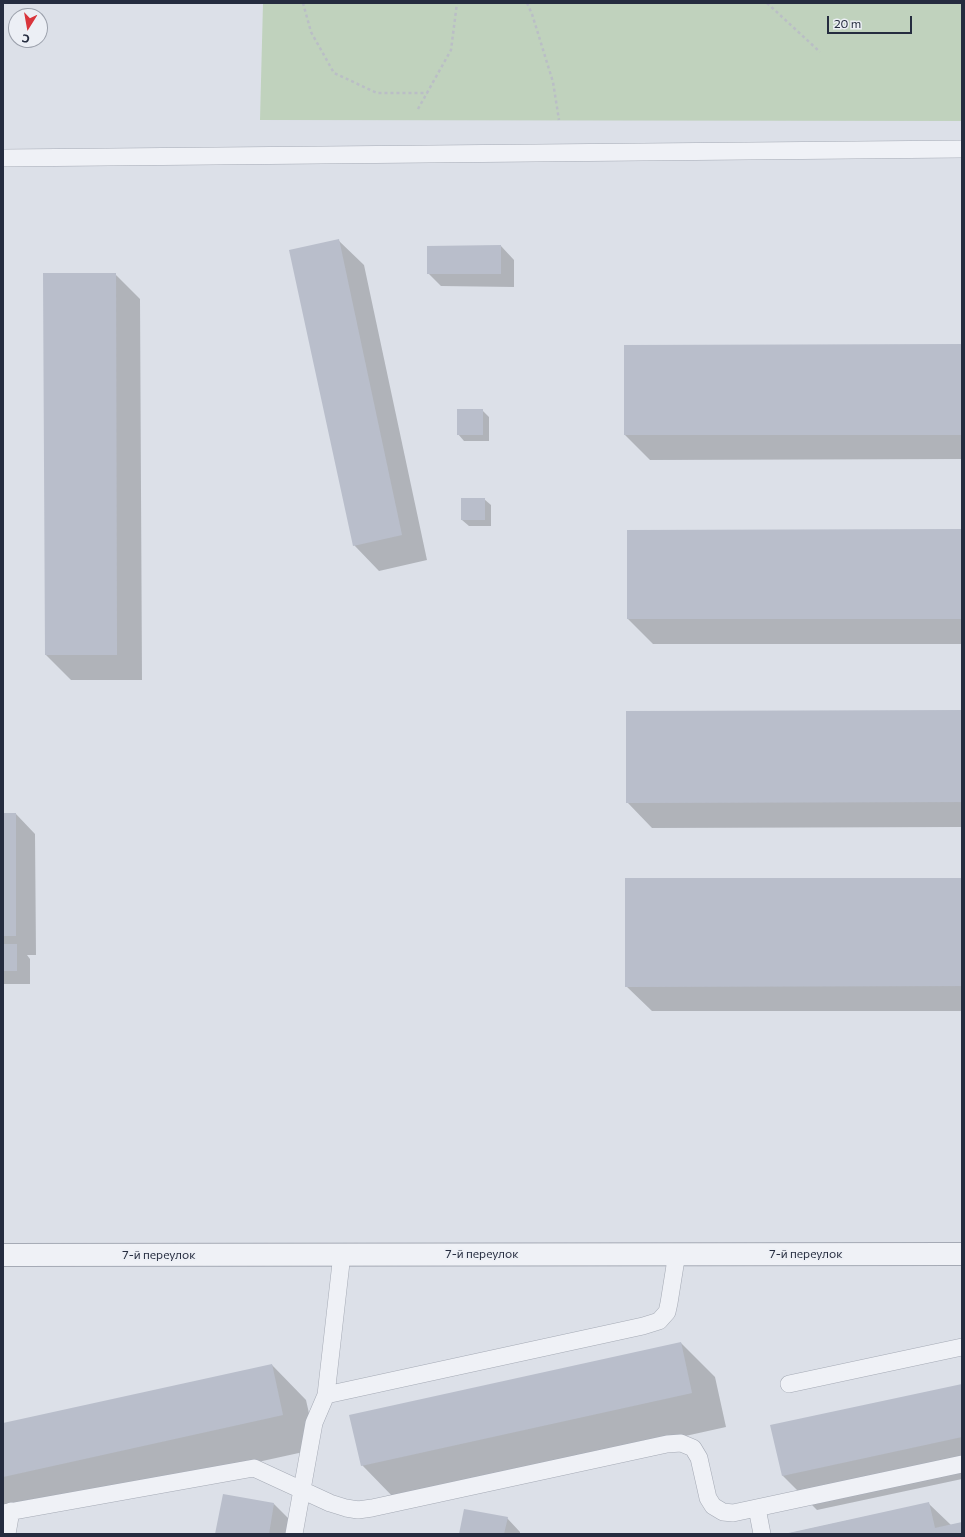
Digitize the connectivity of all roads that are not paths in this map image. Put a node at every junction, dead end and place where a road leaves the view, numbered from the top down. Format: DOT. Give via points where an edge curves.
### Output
graph roads {
  1 [pos="962,149"];
  2 [pos="3,158"];
  3 [pos="676,1253"];
  4 [pos="342,1254"];
  5 [pos="962,1254"];
  6 [pos="3,1255"];
  7 [pos="962,1347"];
  8 [pos="789,1384"];
  9 [pos="326,1395"];
  10 [pos="962,1464"];
  11 [pos="302,1489"];
  12 [pos="757,1508"];
  13 [pos="7,1512"];
  14 [pos="7,1534"];
  15 [pos="294,1534"];
  16 [pos="762,1534"];
  1 -- 2 [label="lane"];
  3 -- 4 [label="street, 7-й переулок"];
  3 -- 5 [label="street, 7-й переулок"];
  3 -- 9 [label="lane" via="667,1312 659,1321"];
  4 -- 6 [label="street, 7-й переулок"];
  4 -- 9 [label="lane"];
  7 -- 8 [label="lane"];
  9 -- 11 [label="lane" via="314,1422"];
  10 -- 12 [label="lane"];
  11 -- 12 [label="lane" via="330,1503 358,1510 681,1443 693,1448 699,1458 708,1498 713,1506 722,1512 733,1514"];
  11 -- 13 [label="lane" via="254,1468"];
  11 -- 15 [label="lane"];
  12 -- 16 [label="lane"];
  13 -- 14 [label="lane"];
}
